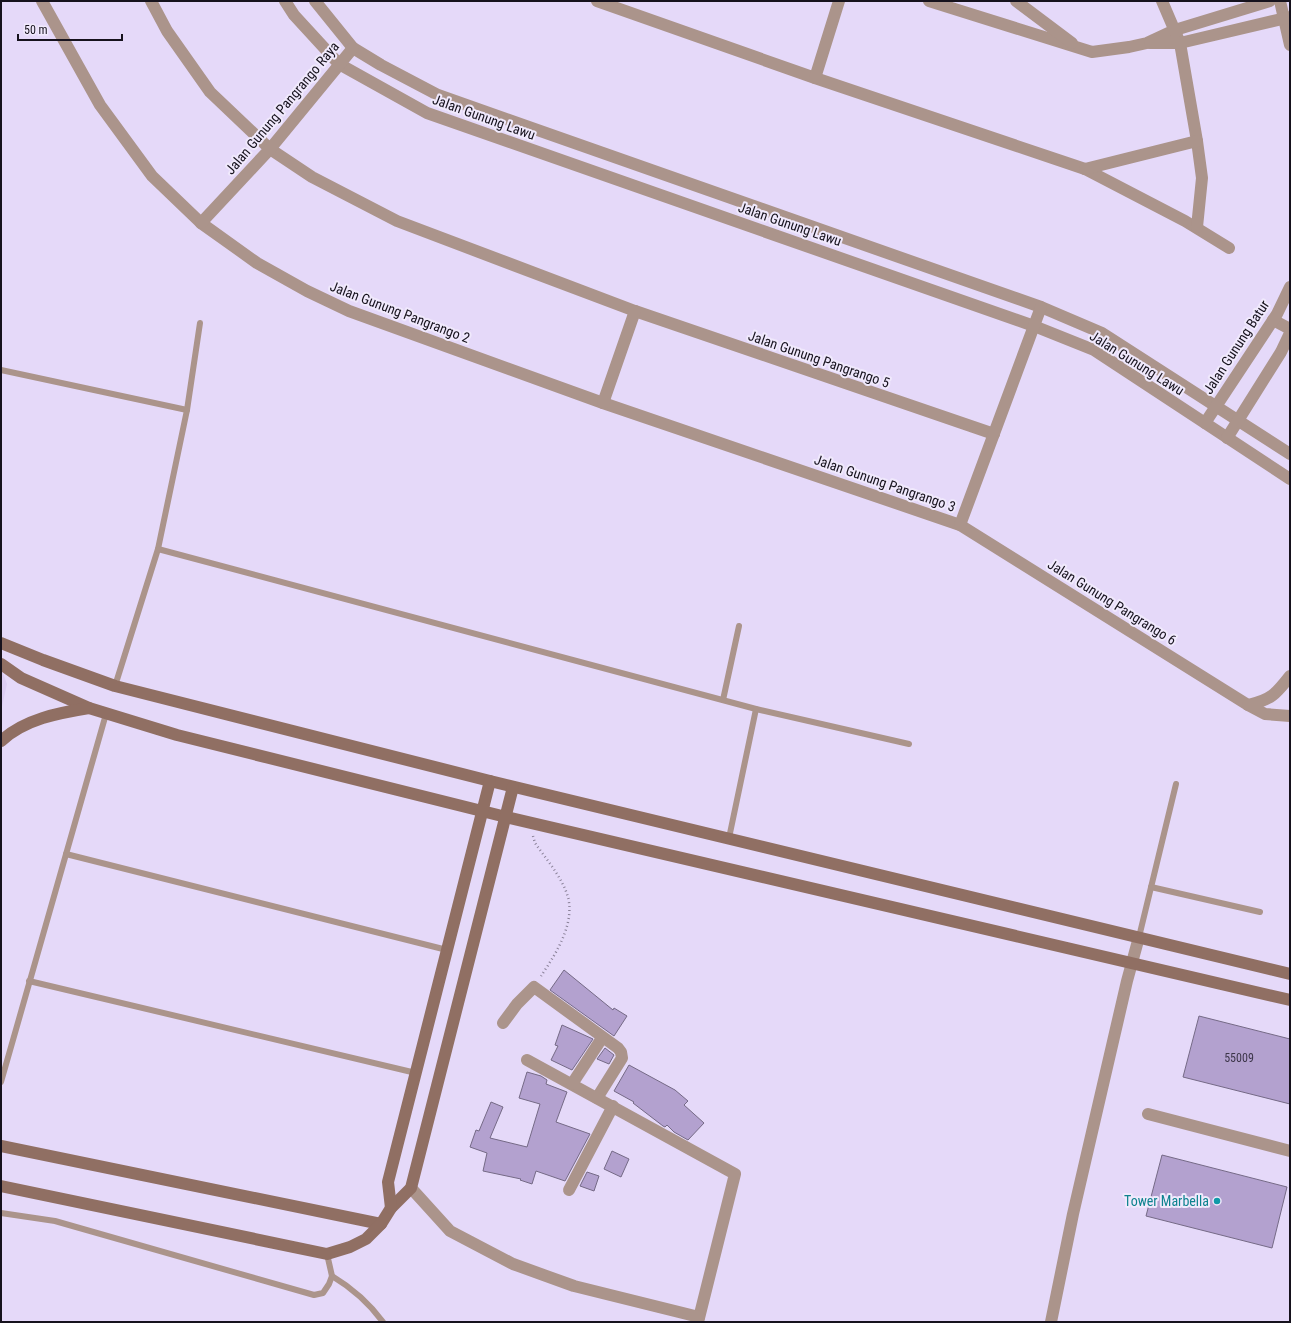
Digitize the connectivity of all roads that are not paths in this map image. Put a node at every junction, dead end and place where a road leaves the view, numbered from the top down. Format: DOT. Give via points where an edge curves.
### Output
graph roads {
  1 [pos="42,1"];
  2 [pos="151,1"];
  3 [pos="286,1"];
  4 [pos="315,1"];
  5 [pos="597,1"];
  6 [pos="839,1"];
  7 [pos="930,1"];
  8 [pos="1016,1"];
  9 [pos="1162,1"];
  10 [pos="1270,1"];
  11 [pos="1280,1"];
  12 [pos="1287,17"];
  13 [pos="1175,30"];
  14 [pos="1147,43"];
  15 [pos="1180,43"];
  16 [pos="1290,46"];
  17 [pos="353,48"];
  18 [pos="1080,49"];
  19 [pos="339,64"];
  20 [pos="815,78"];
  21 [pos="1197,141"];
  22 [pos="270,149"];
  23 [pos="1085,169"];
  24 [pos="201,222"];
  25 [pos="1197,227"];
  26 [pos="1229,248"];
  27 [pos="1290,287"];
  28 [pos="1041,307"];
  29 [pos="635,311"];
  30 [pos="1273,320"];
  31 [pos="200,323"];
  32 [pos="1034,326"];
  33 [pos="1290,329"];
  34 [pos="1290,333"];
  35 [pos="1,370"];
  36 [pos="603,403"];
  37 [pos="1216,406"];
  38 [pos="187,410"];
  39 [pos="1238,420"];
  40 [pos="1205,423"];
  41 [pos="994,434"];
  42 [pos="1227,438"];
  43 [pos="1290,454"];
  44 [pos="1290,479"];
  45 [pos="960,525"];
  46 [pos="158,549"];
  47 [pos="739,626"];
  48 [pos="1,643"];
  49 [pos="1,664"];
  50 [pos="1290,676"];
  51 [pos="115,686"];
  52 [pos="723,700"];
  53 [pos="1248,705"];
  54 [pos="89,708"];
  55 [pos="756,709"];
  56 [pos="106,714"];
  57 [pos="1290,716"];
  58 [pos="1,741"];
  59 [pos="909,744"];
  60 [pos="490,781"];
  61 [pos="1176,784"];
  62 [pos="513,787"];
  63 [pos="482,811"];
  64 [pos="506,817"];
  65 [pos="729,838"];
  66 [pos="66,854"];
  67 [pos="1151,887"];
  68 [pos="1260,912"];
  69 [pos="1139,937"];
  70 [pos="447,950"];
  71 [pos="1131,963"];
  72 [pos="1290,974"];
  73 [pos="29,981"];
  74 [pos="1290,1000"];
  75 [pos="503,1023"];
  76 [pos="602,1038"];
  77 [pos="526,1060"];
  78 [pos="416,1072"];
  79 [pos="1,1082"];
  80 [pos="572,1084"];
  81 [pos="597,1098"];
  82 [pos="613,1106"];
  83 [pos="1148,1114"];
  84 [pos="1,1146"];
  85 [pos="1290,1151"];
  86 [pos="1,1186"];
  87 [pos="412,1188"];
  88 [pos="569,1190"];
  89 [pos="391,1208"];
  90 [pos="1,1213"];
  91 [pos="381,1224"];
  92 [pos="327,1254"];
  93 [pos="332,1276"];
  94 [pos="699,1320"];
  95 [pos="383,1322"];
  96 [pos="1051,1322"];
  1 -- 24 [label="street, Jalan Gunung Pangrango 2" via="100,105 152,176"];
  2 -- 22 [label="street" via="167,31 210,92"];
  3 -- 19 [label="street, Jalan Gunung Lawu" via="294,15"];
  4 -- 17 [label="street, Jalan Gunung Lawu"];
  5 -- 20 [label="street"];
  6 -- 20 [label="street"];
  7 -- 18 [label="street"];
  8 -- 18 [label="street"];
  9 -- 13 [label="street"];
  10 -- 13 [label="street"];
  11 -- 12 [label="street"];
  12 -- 15 [label="street"];
  12 -- 16 [label="street"];
  13 -- 14 [label="street"];
  13 -- 15 [label="street"];
  14 -- 15 [label="street"];
  14 -- 18 [label="street" via="1092,52"];
  15 -- 21 [label="street"];
  17 -- 19 [label="street, Jalan Gunung Pangrango Raya"];
  17 -- 28 [label="street, Jalan Gunung Lawu" via="438,95"];
  19 -- 22 [label="street, Jalan Gunung Pangrango Raya"];
  19 -- 32 [label="street, Jalan Gunung Lawu" via="427,114"];
  20 -- 23 [label="street"];
  21 -- 23 [label="street"];
  21 -- 25 [label="street" via="1202,178"];
  22 -- 24 [label="street, Jalan Gunung Pangrango Raya"];
  22 -- 29 [label="street" via="312,177 397,222"];
  23 -- 25 [label="street"];
  24 -- 36 [label="street, Jalan Gunung Pangrango 2" via="257,263 306,291 349,311"];
  25 -- 26 [label="street"];
  27 -- 30 [label="street, Jalan Gunung Batur"];
  28 -- 32 [label="street, Jalan Gunung Pangrango 3"];
  28 -- 37 [label="street, Jalan Gunung Lawu" via="1102,333"];
  29 -- 36 [label="street"];
  29 -- 41 [label="street, Jalan Gunung Pangrango 5"];
  30 -- 33 [label="street"];
  30 -- 37 [label="street, Jalan Gunung Batur"];
  31 -- 38 [label="lane"];
  32 -- 40 [label="street, Jalan Gunung Lawu" via="1094,350"];
  32 -- 41 [label="street, Jalan Gunung Pangrango 3"];
  34 -- 39 [label="street"];
  35 -- 38 [label="lane"];
  36 -- 45 [label="street, Jalan Gunung Pangrango 3"];
  37 -- 39 [label="street, Jalan Gunung Lawu"];
  37 -- 40 [label="street, Jalan Gunung Batur"];
  38 -- 46 [label="lane"];
  39 -- 42 [label="street"];
  39 -- 43 [label="street, Jalan Gunung Lawu"];
  40 -- 42 [label="street, Jalan Gunung Lawu"];
  41 -- 45 [label="street, Jalan Gunung Pangrango 3"];
  42 -- 44 [label="street, Jalan Gunung Lawu"];
  45 -- 53 [label="street, Jalan Gunung Pangrango 6"];
  46 -- 51 [label="lane"];
  46 -- 52 [label="lane"];
  47 -- 52 [label="lane"];
  48 -- 51 [label="street"];
  49 -- 54 [label="street" via="21,678"];
  50 -- 53 [label="street" via="1275,695"];
  51 -- 60 [label="street"];
  52 -- 55 [label="lane"];
  53 -- 57 [label="street, Jalan Gunung Pangrango 6" via="1265,714"];
  54 -- 56 [label="street"];
  54 -- 58 [label="street" via="55,714 31,722"];
  55 -- 59 [label="lane"];
  55 -- 65 [label="lane"];
  56 -- 63 [label="street" via="177,735"];
  56 -- 66 [label="lane"];
  60 -- 62 [label="street"];
  60 -- 63 [label="street"];
  61 -- 67 [label="lane"];
  62 -- 64 [label="street"];
  62 -- 65 [label="street"];
  63 -- 64 [label="street"];
  63 -- 70 [label="street"];
  64 -- 71 [label="street"];
  64 -- 87 [label="street"];
  65 -- 69 [label="street"];
  66 -- 70 [label="lane"];
  66 -- 73 [label="lane"];
  67 -- 68 [label="lane"];
  67 -- 69 [label="lane"];
  69 -- 71 [label="street"];
  69 -- 72 [label="street"];
  70 -- 78 [label="street"];
  71 -- 74 [label="street"];
  71 -- 96 [label="street" via="1073,1214"];
  73 -- 78 [label="lane"];
  73 -- 79 [label="lane"];
  75 -- 76 [label="street" via="534,987"];
  76 -- 80 [label="street"];
  76 -- 81 [label="street" via="618,1048 622,1058"];
  77 -- 80 [label="street"];
  78 -- 89 [label="street" via="388,1182"];
  80 -- 81 [label="street"];
  81 -- 82 [label="street"];
  82 -- 88 [label="street"];
  82 -- 94 [label="street" via="734,1174"];
  83 -- 85 [label="street"];
  84 -- 91 [label="street"];
  86 -- 92 [label="street"];
  87 -- 89 [label="street"];
  87 -- 94 [label="street" via="450,1231 513,1264 574,1286"];
  89 -- 91 [label="street"];
  90 -- 93 [label="lane" via="55,1221 314,1295 323,1293"];
  91 -- 92 [label="street" via="366,1240"];
  92 -- 93 [label="lane"];
  93 -- 95 [label="lane" via="351,1287"];
}
